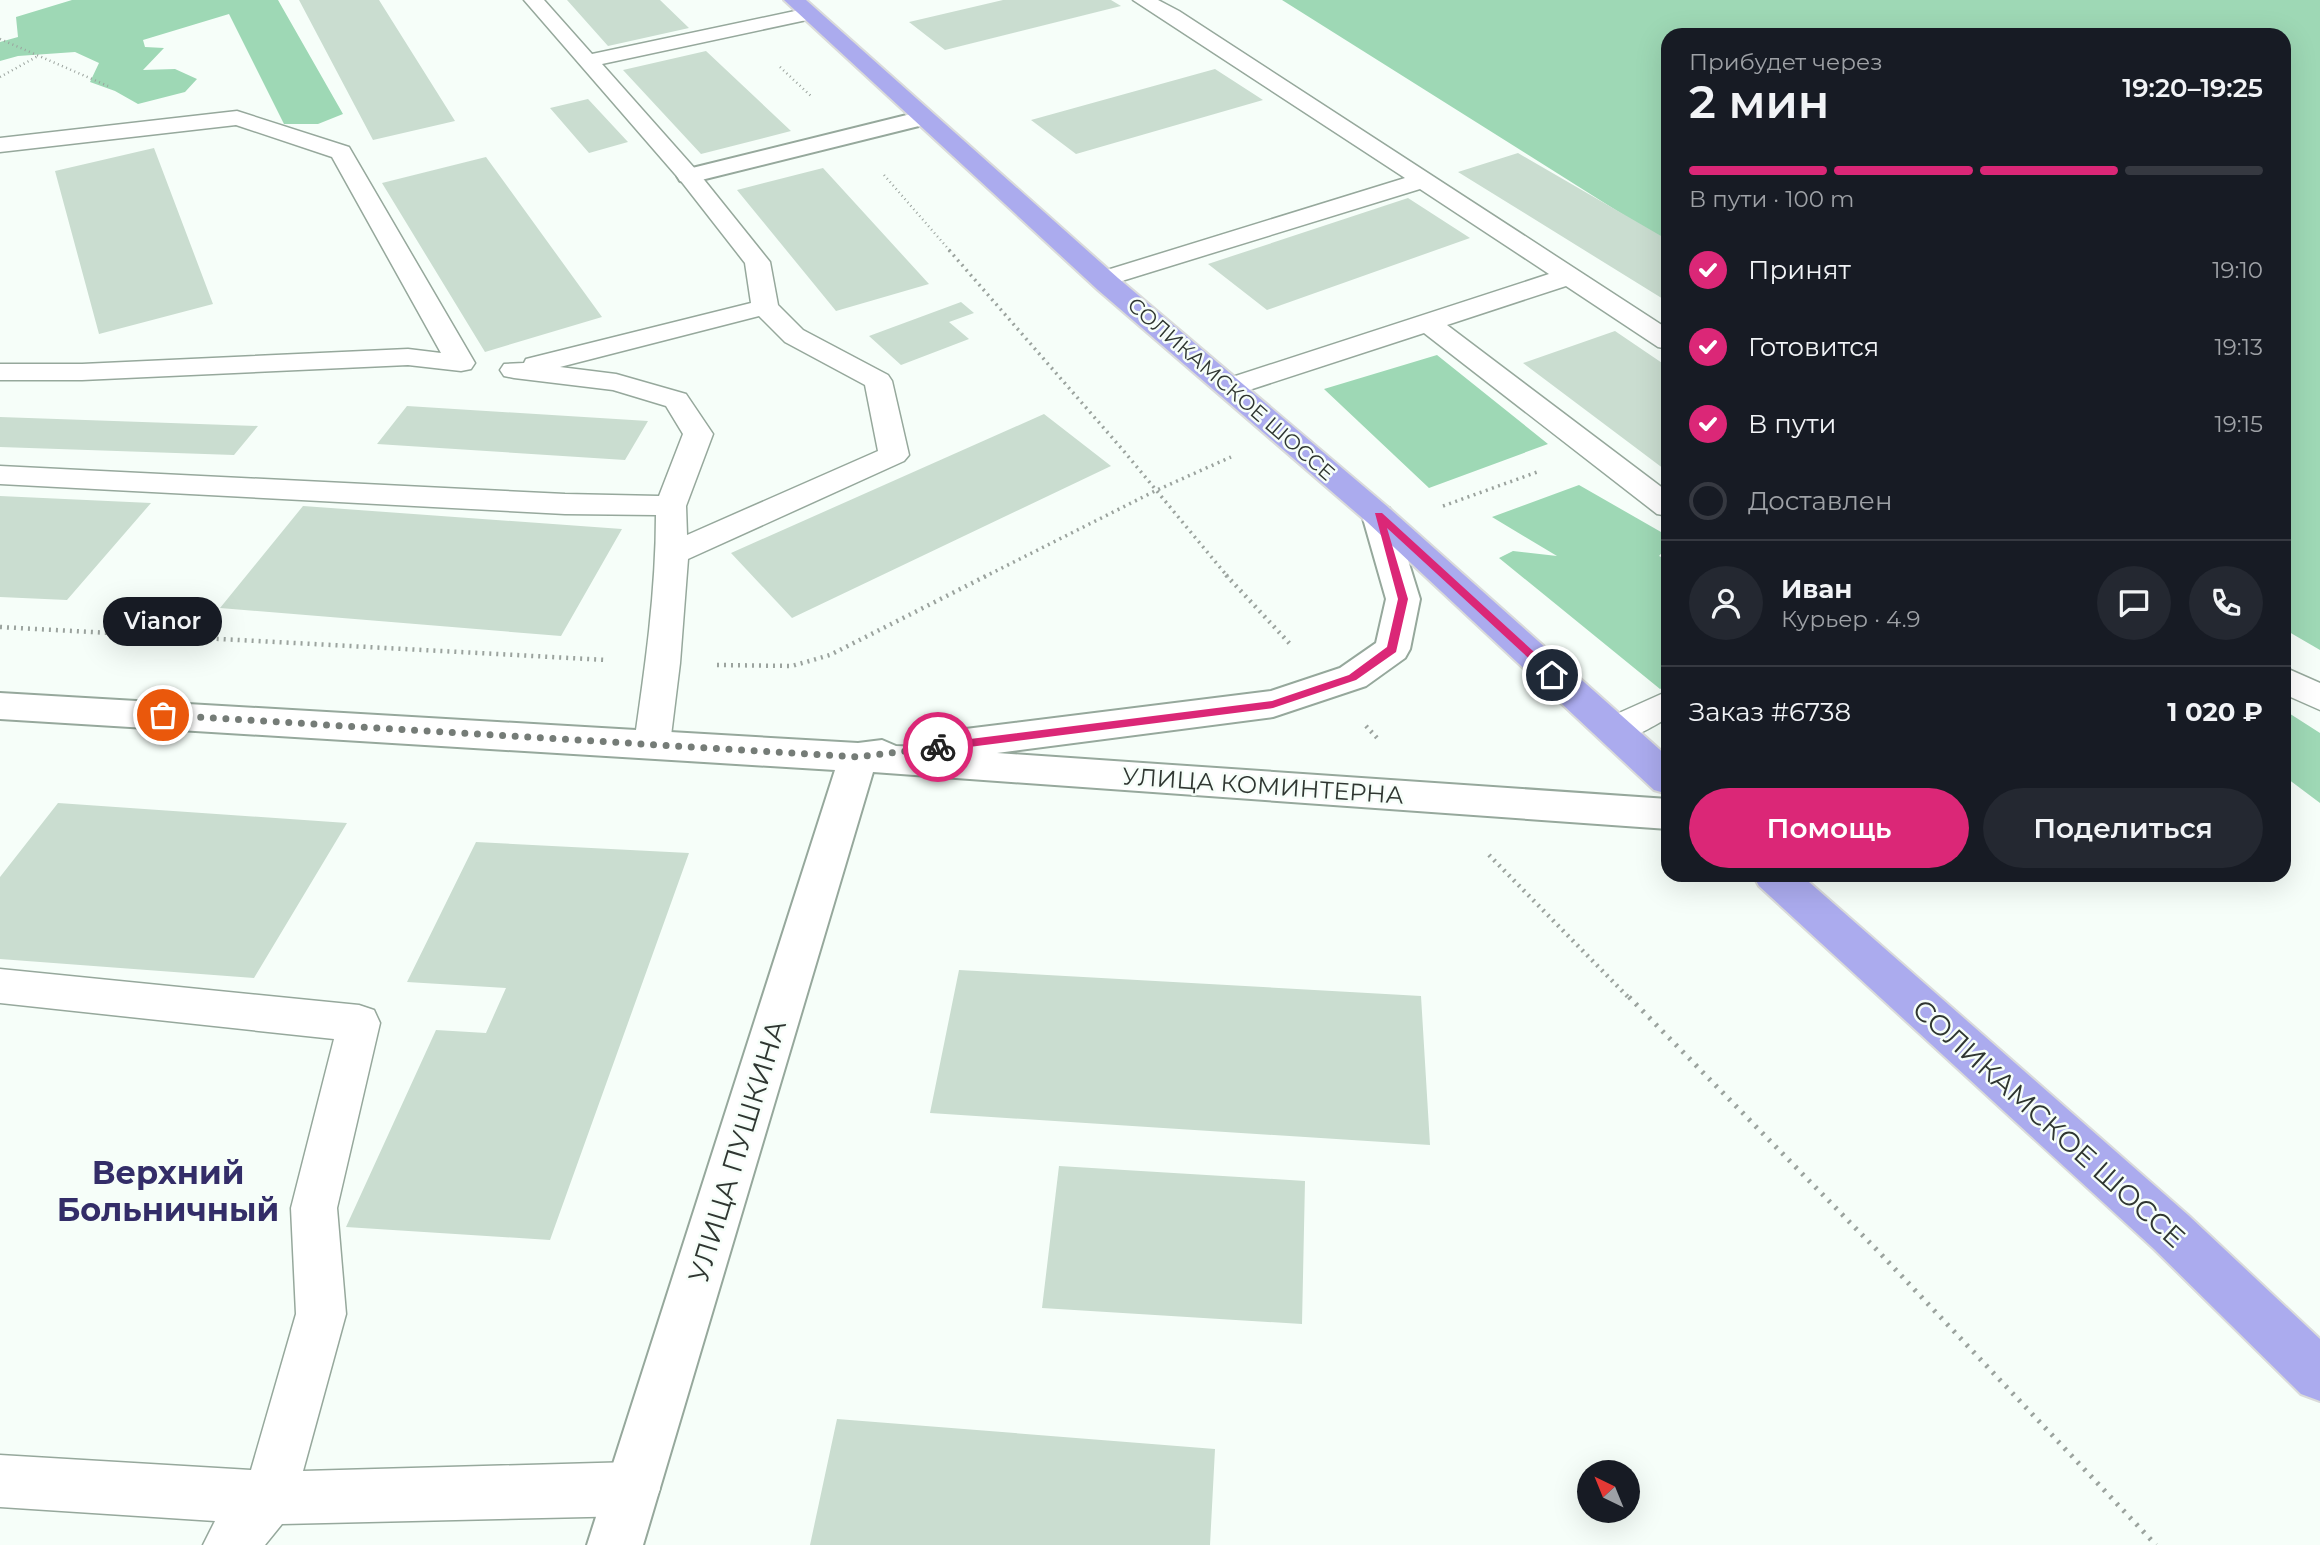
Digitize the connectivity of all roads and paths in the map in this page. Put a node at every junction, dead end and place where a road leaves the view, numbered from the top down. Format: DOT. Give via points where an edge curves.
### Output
graph roads {
  1 [pos="534,0"];
  2 [pos="1143,0"];
  3 [pos="801,7"];
  4 [pos="743,30"];
  5 [pos="0,39"];
  6 [pos="39,56"];
  7 [pos="587,61"];
  8 [pos="0,77"];
  9 [pos="923,118"];
  10 [pos="195,123"];
  11 [pos="851,136"];
  12 [pos="6,144"];
  13 [pos="0,165"];
  14 [pos="689,176"];
  15 [pos="1424,180"];
  16 [pos="1570,276"];
  17 [pos="1103,279"];
  18 [pos="765,307"];
  19 [pos="1427,323"];
  20 [pos="1661,336"];
  21 [pos="461,363"];
  22 [pos="514,370"];
  23 [pos="0,372"];
  24 [pos="1230,387"];
  25 [pos="1282,434"];
  26 [pos="1595,451"];
  27 [pos="0,475"];
  28 [pos="1157,490"];
  29 [pos="1661,502"];
  30 [pos="671,506"];
  31 [pos="1384,521"];
  32 [pos="673,554"];
  33 [pos="0,627"];
  34 [pos="663,663"];
  35 [pos="2291,682"];
  36 [pos="1328,685"];
  37 [pos="2320,698"];
  38 [pos="0,706"];
  39 [pos="1661,706"];
  40 [pos="1614,730"];
  41 [pos="652,744"];
  42 [pos="858,757"];
  43 [pos="1661,774"];
  44 [pos="1431,798"];
  45 [pos="1661,814"];
  46 [pos="1781,882"];
  47 [pos="0,986"];
  48 [pos="2320,1375"];
  49 [pos="0,1481"];
  50 [pos="633,1489"];
  51 [pos="269,1498"];
  52 [pos="230,1545"];
  53 [pos="615,1545"];
  54 [pos="2156,1545"];
  1 -- 7 [label="lane"];
  2 -- 15 [label="lane" via="1184,22"];
  3 -- 4 [label="lane"];
  3 -- 9 [label="highway, СОЛИКАМСКОЕ ШОССЕ"];
  4 -- 7 [label="lane"];
  4 -- 11 [label="path"];
  5 -- 6 [label="path"];
  6 -- 8 [label="path"];
  6 -- 10 [label="path"];
  7 -- 14 [label="lane"];
  9 -- 11 [label="street"];
  9 -- 17 [label="highway, СОЛИКАМСКОЕ ШОССЕ"];
  10 -- 12 [label="lane"];
  10 -- 21 [label="lane" via="237,118 341,152"];
  11 -- 14 [label="street"];
  11 -- 28 [label="path"];
  12 -- 13 [label="lane"];
  14 -- 18 [label="lane" via="757,262"];
  15 -- 16 [label="lane"];
  15 -- 17 [label="lane"];
  16 -- 19 [label="lane"];
  16 -- 20 [label="lane"];
  17 -- 24 [label="highway, СОЛИКАМСКОЕ ШОССЕ"];
  18 -- 22 [label="lane"];
  18 -- 32 [label="lane" via="794,336 878,381 894,455"];
  19 -- 24 [label="lane"];
  19 -- 26 [label="lane"];
  21 -- 22 [label="lane"];
  21 -- 23 [label="lane" via="408,357"];
  22 -- 30 [label="lane" via="616,382 676,400 698,434"];
  24 -- 25 [label="highway, СОЛИКАМСКОЕ ШОССЕ"];
  25 -- 28 [label="path"];
  25 -- 31 [label="highway, СОЛИКАМСКОЕ ШОССЕ"];
  26 -- 29 [label="lane"];
  26 -- 31 [label="path"];
  27 -- 30 [label="lane"];
  28 -- 34 [label="path" via="830,655 792,666"];
  28 -- 36 [label="path" via="1234,585"];
  30 -- 32 [label="lane"];
  31 -- 36 [label="street, УЛИЦА КОМИНТЕРНА" via="1403,599 1392,649 1353,677"];
  31 -- 40 [label="highway, СОЛИКАМСКОЕ ШОССЕ"];
  32 -- 34 [label="lane"];
  33 -- 34 [label="path"];
  34 -- 41 [label="lane"];
  35 -- 37 [label="lane"];
  36 -- 42 [label="street, УЛИЦА КОМИНТЕРНА" via="1273,704"];
  36 -- 44 [label="path"];
  38 -- 41 [label="street, УЛИЦА КОМИНТЕРНА"];
  39 -- 40 [label="lane"];
  40 -- 43 [label="highway, СОЛИКАМСКОЕ ШОССЕ"];
  41 -- 42 [label="street, УЛИЦА КОМИНТЕРНА"];
  42 -- 44 [label="street, УЛИЦА КОМИНТЕРНА"];
  42 -- 50 [label="street, УЛИЦА ПУШКИНА"];
  44 -- 45 [label="street, УЛИЦА КОМИНТЕРНА"];
  44 -- 54 [label="path" via="1858,1230"];
  46 -- 48 [label="highway, СОЛИКАМСКОЕ ШОССЕ" via="2171,1232"];
  47 -- 51 [label="lane" via="359,1023 314,1208 321,1314"];
  49 -- 51 [label="lane"];
  50 -- 51 [label="lane"];
  50 -- 53 [label="street, УЛИЦА ПУШКИНА"];
  51 -- 52 [label="lane"];
}
